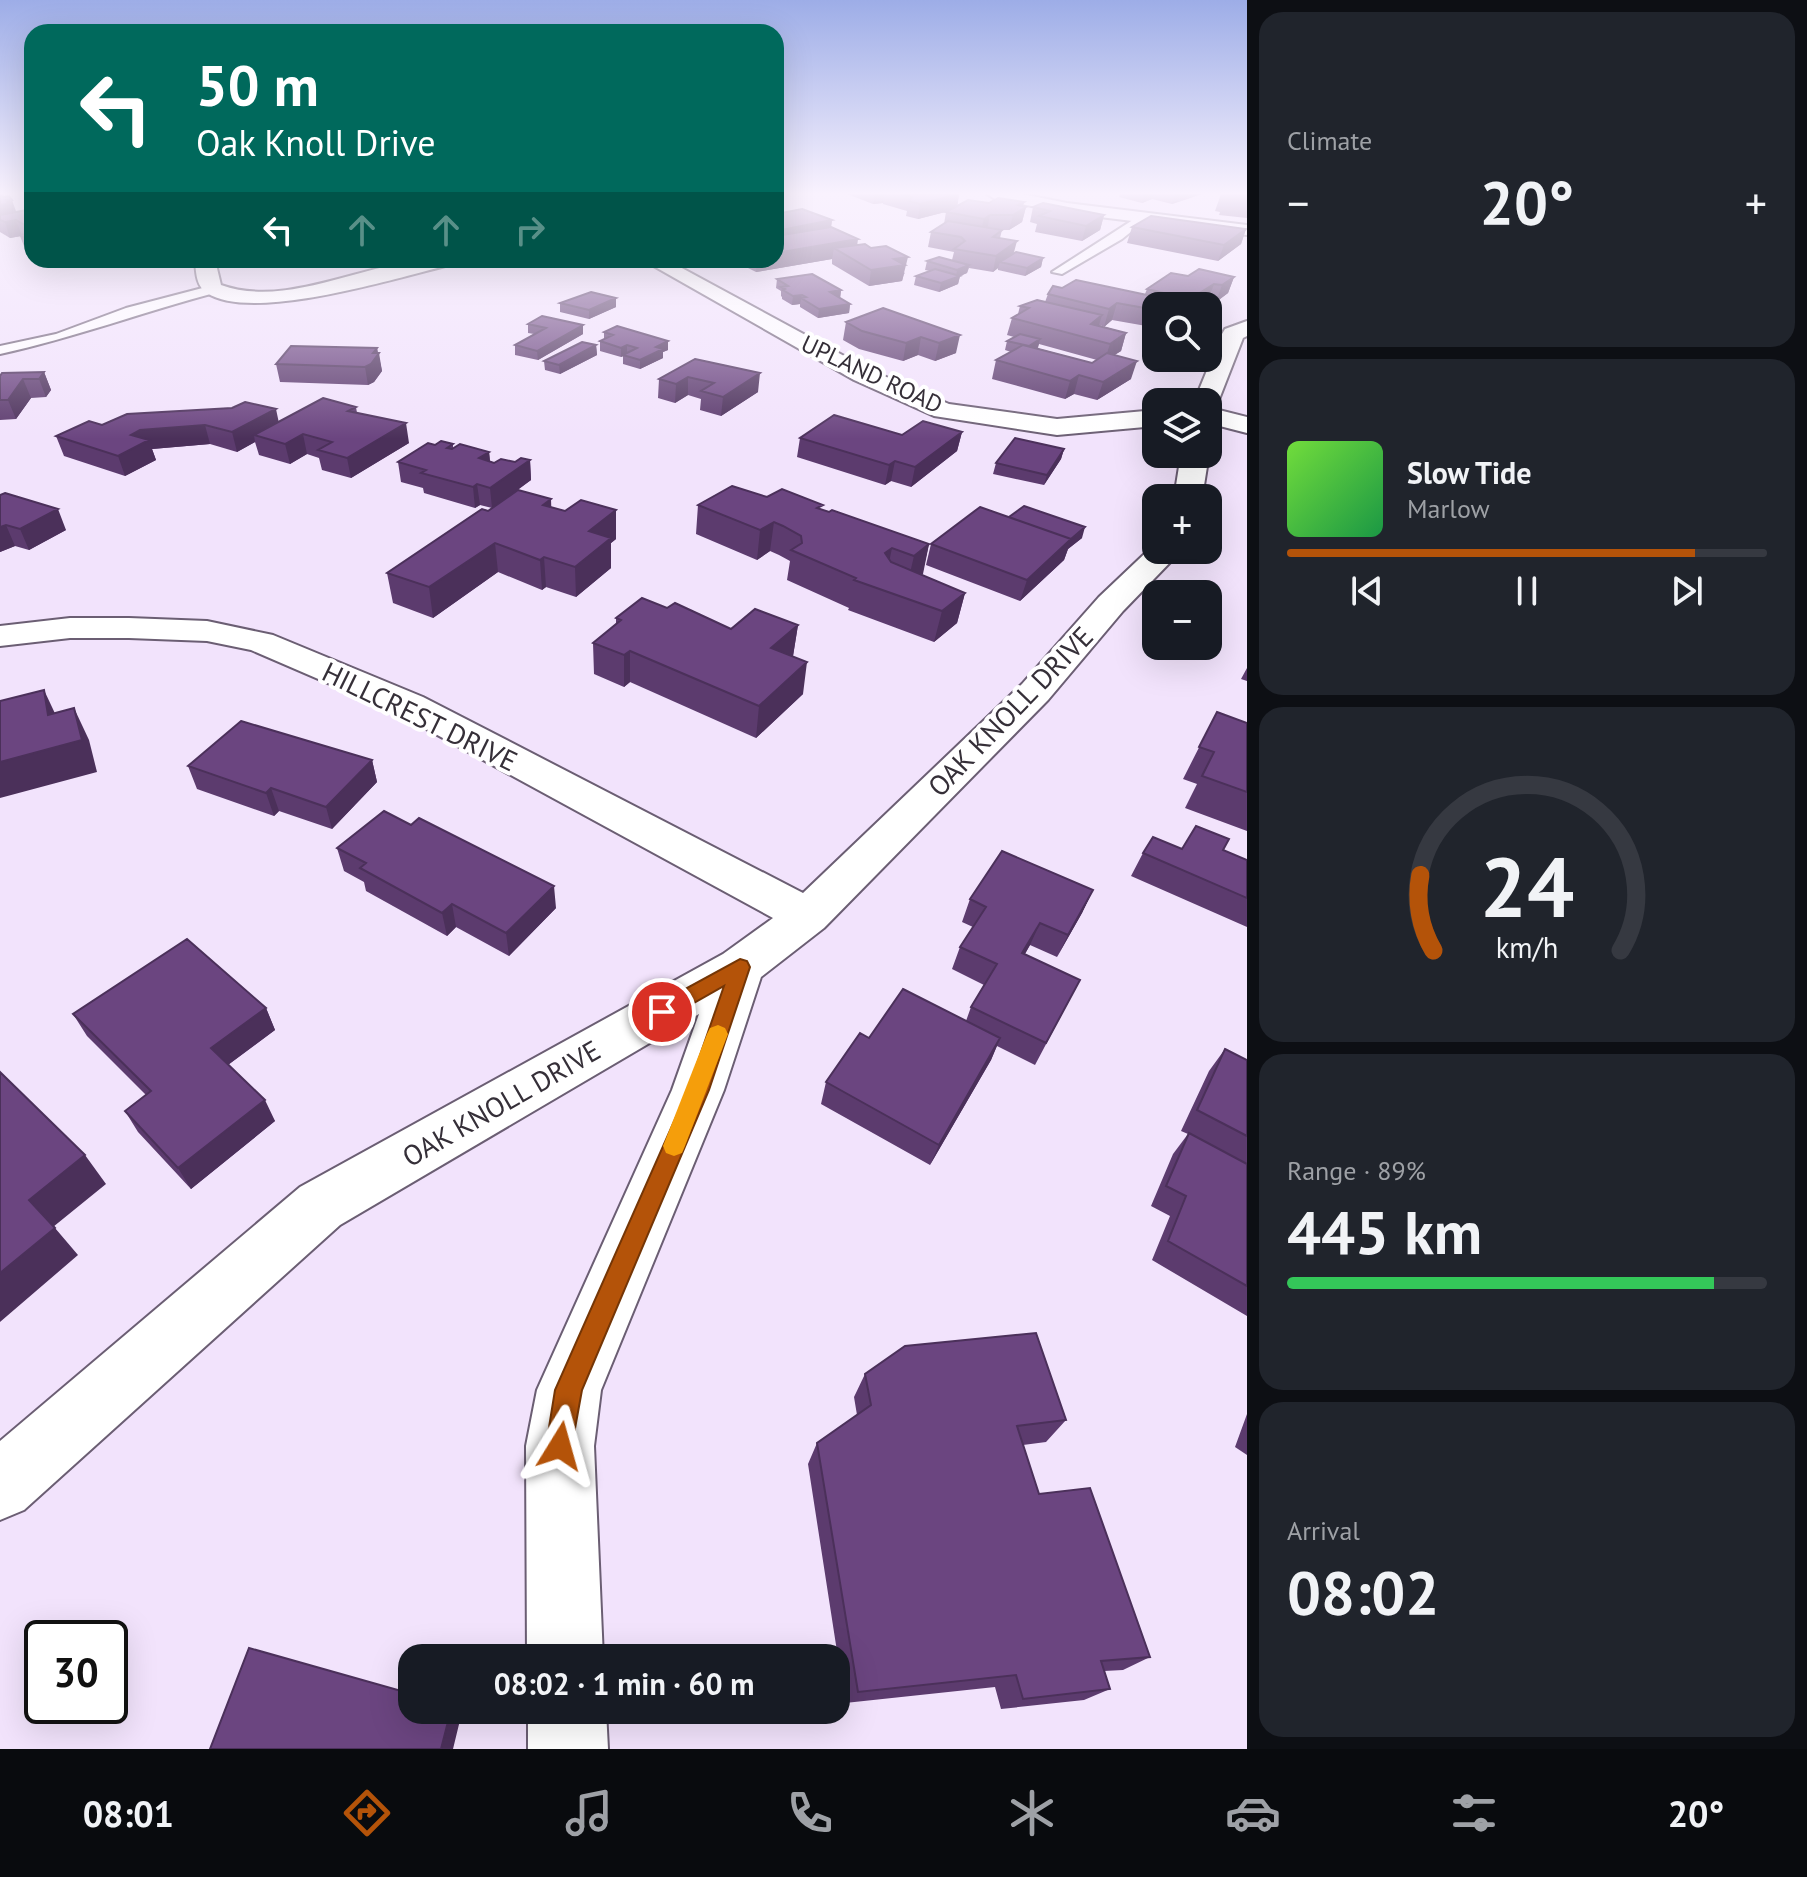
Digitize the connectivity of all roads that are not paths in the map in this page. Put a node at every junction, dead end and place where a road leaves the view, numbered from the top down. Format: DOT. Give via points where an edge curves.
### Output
graph roads {
  1 [pos="207,276"];
  2 [pos="374,276"];
  3 [pos="681,276"];
  4 [pos="214,289"];
  5 [pos="1247,328"];
  6 [pos="0,350"];
  7 [pos="1212,388"];
  8 [pos="1142,419"];
  9 [pos="1222,419"];
  10 [pos="1247,425"];
  11 [pos="1152,564"];
  12 [pos="0,636"];
  13 [pos="808,916"];
  14 [pos="740,967"];
  15 [pos="0,1486"];
  16 [pos="565,1644"];
  17 [pos="567,1724"];
  18 [pos="568,1749"];
  1 -- 4 [label="street"];
  2 -- 4 [label="street" via="289,294 233,295"];
  3 -- 8 [label="street, UPLAND ROAD" via="862,375 943,411 1057,427"];
  4 -- 6 [label="lane"];
  5 -- 7 [label="street" via="1233,334"];
  9 -- 10 [label="street"];
  11 -- 13 [label="street, OAK KNOLL DRIVE" via="1035,692"];
  12 -- 13 [label="street, HILLCREST DRIVE" via="129,628 207,631 261,642 410,705"];
  13 -- 14 [label="street, OAK KNOLL DRIVE"];
  14 -- 15 [label="street, OAK KNOLL DRIVE" via="320,1206"];
  14 -- 16 [label="street" via="698,1090 569,1390 560,1446"];
  17 -- 18 [label="street"];
}
